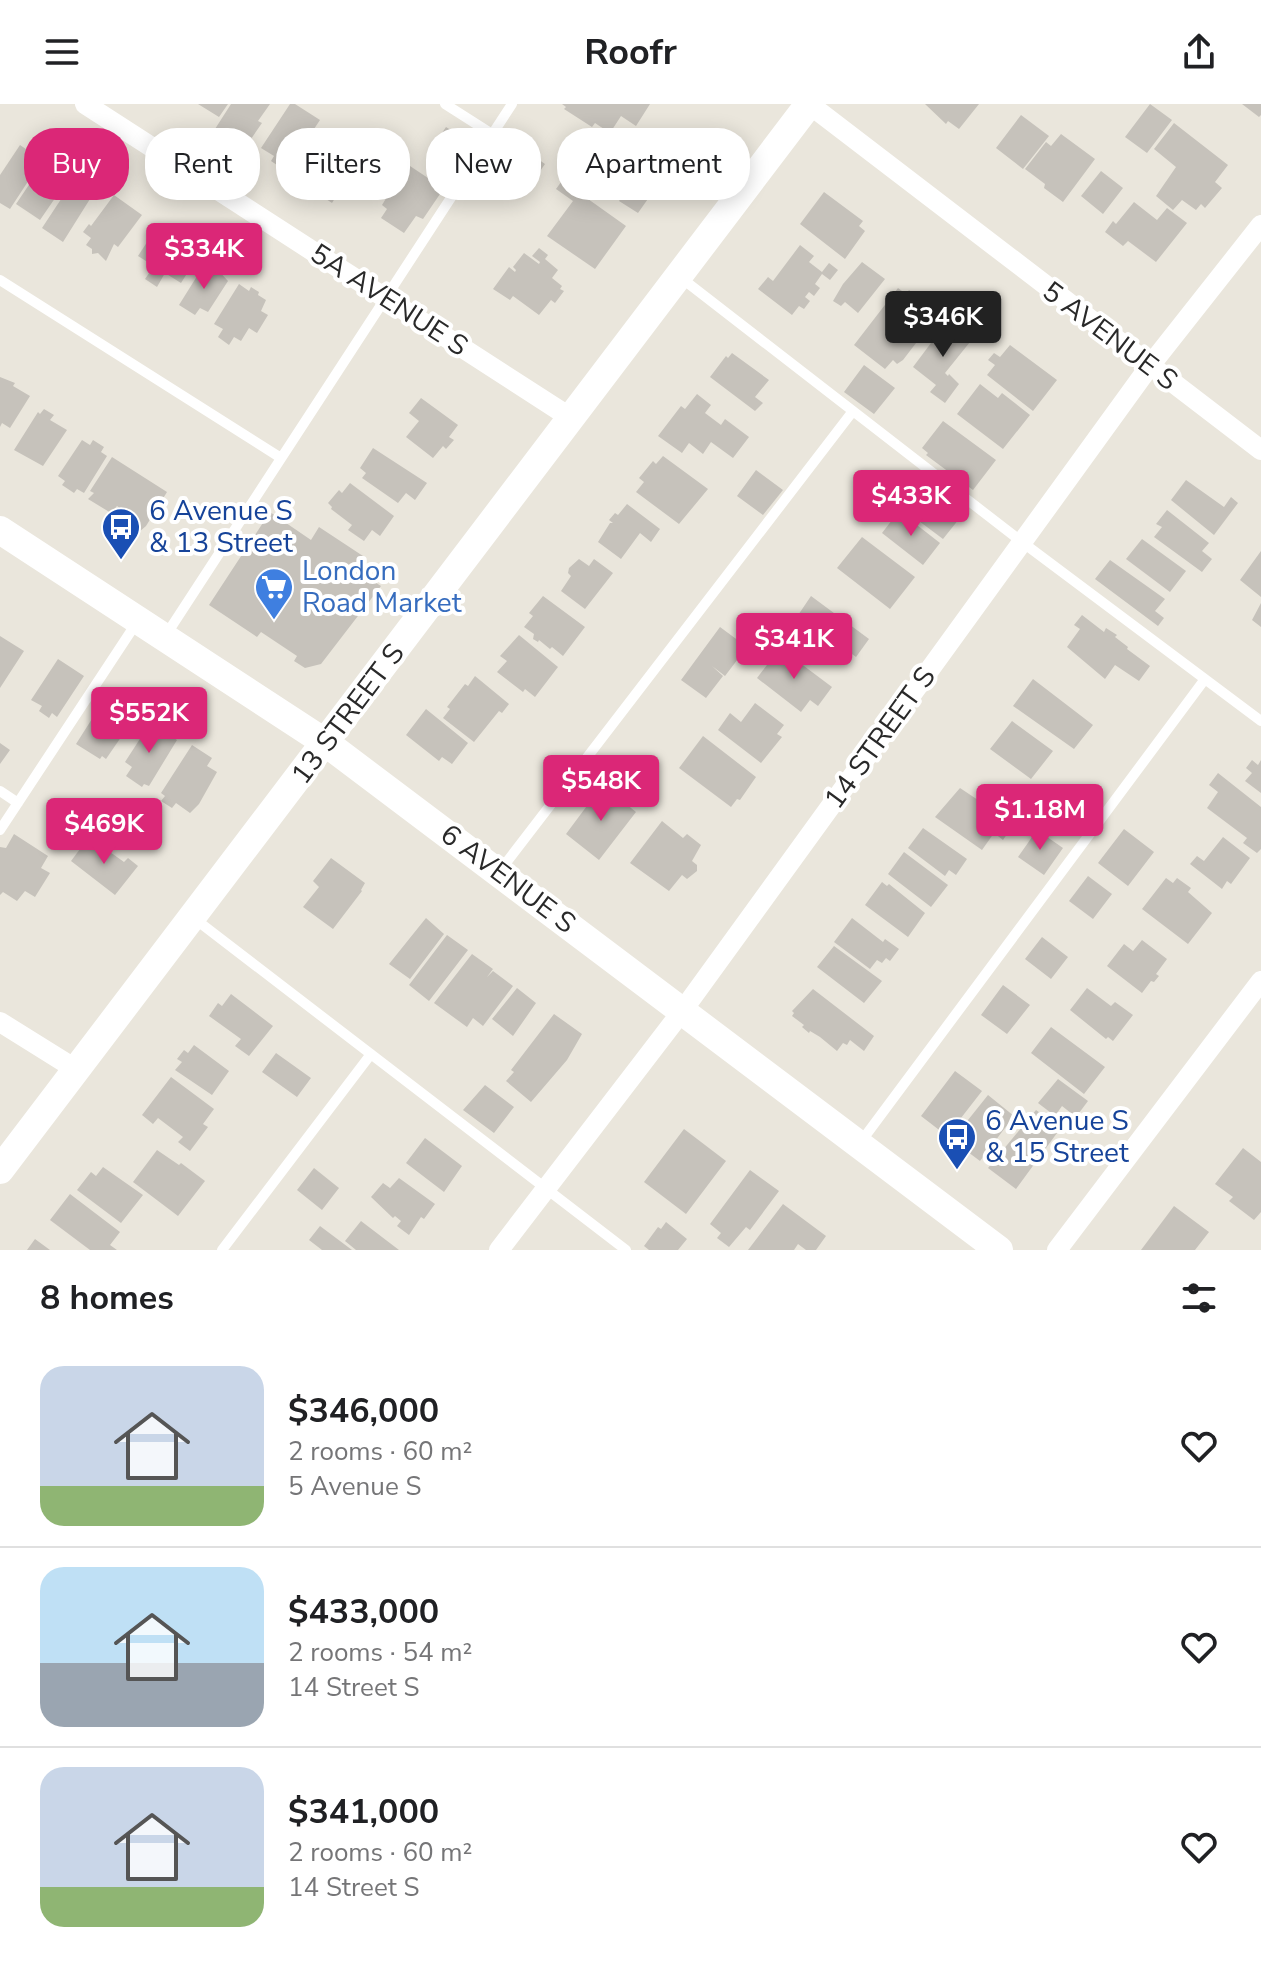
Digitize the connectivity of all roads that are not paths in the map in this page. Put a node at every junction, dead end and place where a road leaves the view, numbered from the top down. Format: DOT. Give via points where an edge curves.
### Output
graph roads {
  1 [pos="85,104"];
  2 [pos="445,104"];
  3 [pos="512,104"];
  4 [pos="809,104"];
  5 [pos="483,128"];
  6 [pos="496,128"];
  7 [pos="449,200"];
  8 [pos="1261,225"];
  9 [pos="679,276"];
  10 [pos="0,280"];
  11 [pos="385,297"];
  12 [pos="1149,367"];
  13 [pos="853,411"];
  14 [pos="571,418"];
  15 [pos="1261,450"];
  16 [pos="281,458"];
  17 [pos="0,530"];
  18 [pos="1022,542"];
  19 [pos="138,620"];
  20 [pos="165,638"];
  21 [pos="1205,679"];
  22 [pos="1261,721"];
  23 [pos="326,743"];
  24 [pos="0,791"];
  25 [pos="18,803"];
  26 [pos="0,830"];
  27 [pos="499,872"];
  28 [pos="194,918"];
  29 [pos="1261,981"];
  30 [pos="683,1010"];
  31 [pos="0,1022"];
  32 [pos="371,1054"];
  33 [pos="77,1070"];
  34 [pos="859,1144"];
  35 [pos="0,1170"];
  36 [pos="546,1188"];
  37 [pos="222,1250"];
  38 [pos="499,1250"];
  39 [pos="626,1250"];
  40 [pos="999,1250"];
  41 [pos="1057,1250"];
  1 -- 11 [label="street, 5A AVENUE S"];
  2 -- 5 [label="lane"];
  3 -- 6 [label="lane"];
  4 -- 9 [label="street, 13 STREET S"];
  4 -- 12 [label="street, 5 AVENUE S"];
  7 -- 11 [label="lane"];
  8 -- 12 [label="street, 14 STREET S"];
  9 -- 13 [label="lane"];
  9 -- 14 [label="street, 13 STREET S"];
  10 -- 16 [label="lane"];
  11 -- 14 [label="street, 5A AVENUE S"];
  11 -- 16 [label="lane"];
  12 -- 15 [label="street, 5 AVENUE S"];
  12 -- 18 [label="street, 14 STREET S"];
  13 -- 18 [label="lane"];
  13 -- 27 [label="lane"];
  14 -- 23 [label="street, 13 STREET S"];
  16 -- 20 [label="lane"];
  17 -- 19 [label="street, 6 AVENUE S"];
  18 -- 21 [label="lane"];
  18 -- 30 [label="street, 14 STREET S"];
  19 -- 20 [label="street, 6 AVENUE S"];
  19 -- 25 [label="lane"];
  20 -- 23 [label="street, 6 AVENUE S"];
  21 -- 22 [label="lane"];
  21 -- 34 [label="lane"];
  23 -- 27 [label="street, 6 AVENUE S"];
  23 -- 28 [label="street, 13 STREET S"];
  24 -- 25 [label="lane"];
  25 -- 26 [label="lane"];
  27 -- 30 [label="street, 6 AVENUE S"];
  28 -- 32 [label="lane"];
  28 -- 33 [label="street, 13 STREET S"];
  29 -- 41 [label="street"];
  30 -- 34 [label="street, 6 AVENUE S"];
  30 -- 36 [label="street, 14 STREET S"];
  31 -- 33 [label="street"];
  32 -- 36 [label="lane"];
  32 -- 37 [label="lane"];
  33 -- 35 [label="street, 13 STREET S"];
  34 -- 40 [label="street, 6 AVENUE S"];
  36 -- 38 [label="street, 14 STREET S"];
  36 -- 39 [label="lane"];
}
